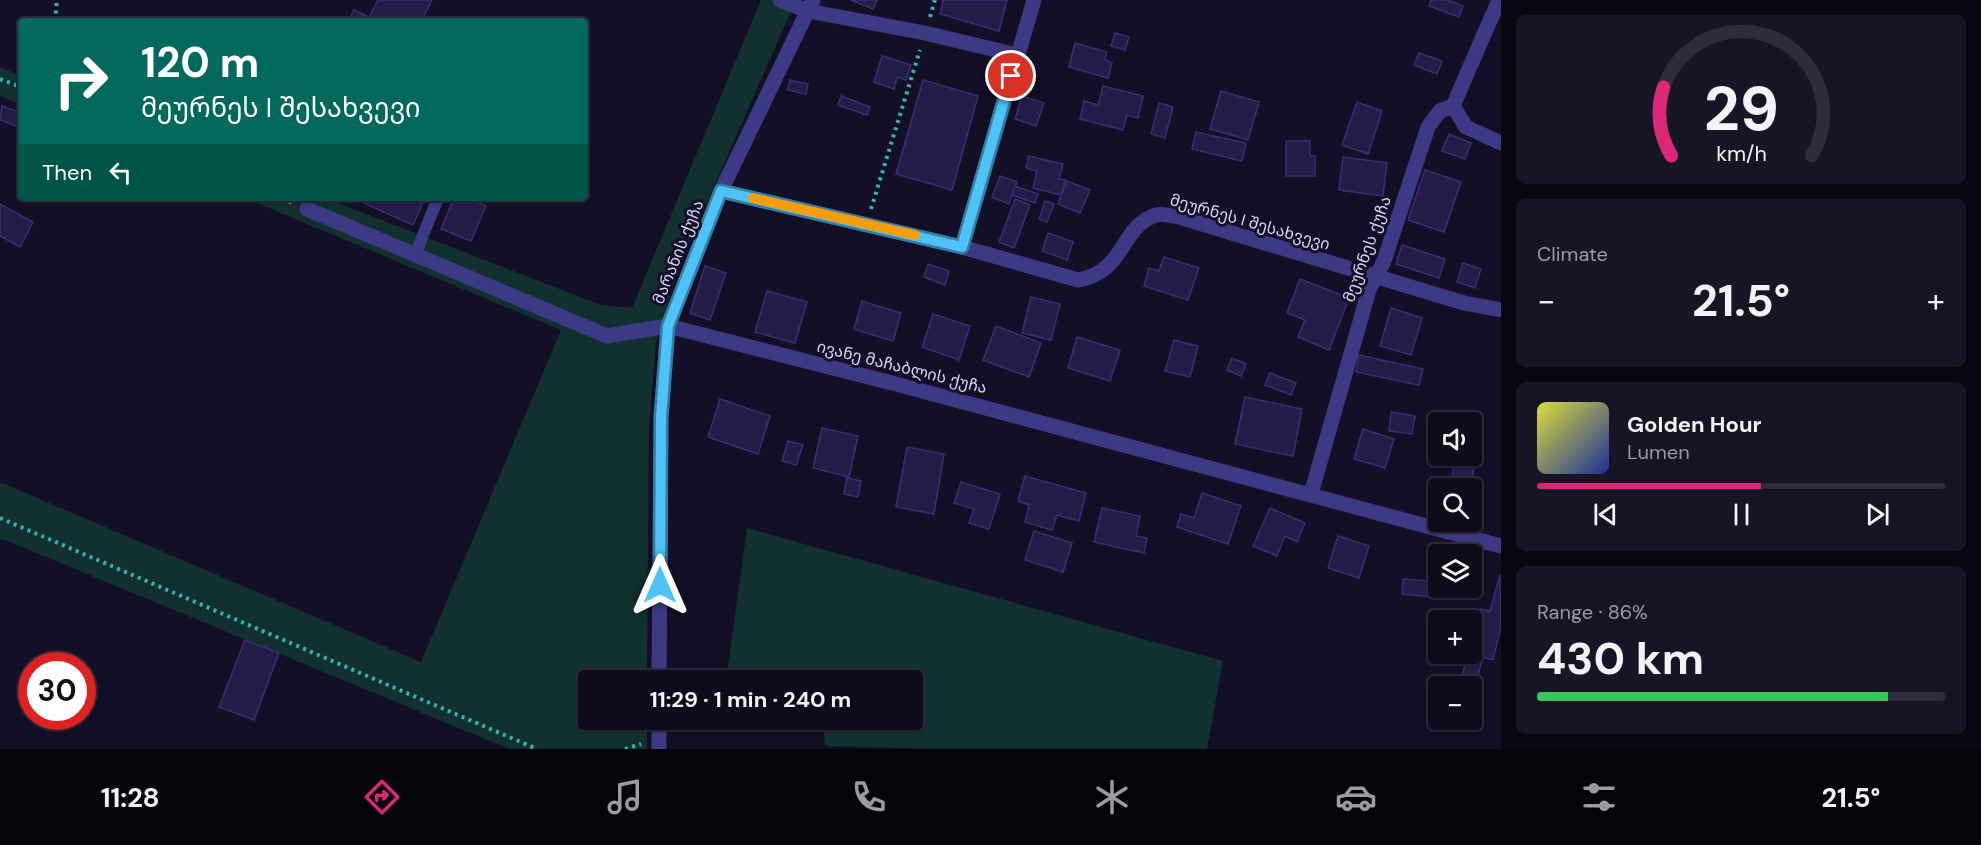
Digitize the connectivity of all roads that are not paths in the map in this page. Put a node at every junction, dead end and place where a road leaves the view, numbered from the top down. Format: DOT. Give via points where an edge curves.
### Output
graph roads {
  1 [pos="780,0"];
  2 [pos="1034,0"];
  3 [pos="1499,0"];
  4 [pos="810,5"];
  5 [pos="1017,55"];
  6 [pos="1453,106"];
  7 [pos="1501,143"];
  8 [pos="721,191"];
  9 [pos="437,201"];
  10 [pos="307,209"];
  11 [pos="962,247"];
  12 [pos="415,255"];
  13 [pos="1374,277"];
  14 [pos="1501,310"];
  15 [pos="668,326"];
  16 [pos="1311,494"];
  17 [pos="1501,546"];
  18 [pos="659,670"];
  19 [pos="659,730"];
  20 [pos="659,749"];
  1 -- 4 [label="street"];
  2 -- 5 [label="street"];
  3 -- 6 [label="street, მეურნეს ქუჩა"];
  4 -- 5 [label="street"];
  4 -- 8 [label="street, მარანის ქუჩა"];
  5 -- 11 [label="street"];
  6 -- 7 [label="street" via="1466,127"];
  6 -- 13 [label="street, მეურნეს ქუჩა" via="1440,111 1428,127 1384,261"];
  8 -- 11 [label="street, მეურნეს I შესახვევი"];
  8 -- 15 [label="street, მარანის ქუჩა"];
  9 -- 12 [label="lane"];
  10 -- 12 [label="street, ივანე მაჩაბლის ქუჩა"];
  11 -- 13 [label="street, მეურნეს I შესახვევი" via="1078,280 1096,277 1112,264 1139,223 1158,214"];
  12 -- 15 [label="street, ივანე მაჩაბლის ქუჩა" via="607,336"];
  13 -- 14 [label="street, მეურნეს I შესახვევი"];
  13 -- 16 [label="street, მეურნეს ქუჩა"];
  15 -- 16 [label="street, ივანე მაჩაბლის ქუჩა"];
  15 -- 18 [label="street, მარანის ქუჩა" via="661,417"];
  16 -- 17 [label="street, ივანე მაჩაბლის ქუჩა"];
  19 -- 20 [label="street"];
}
